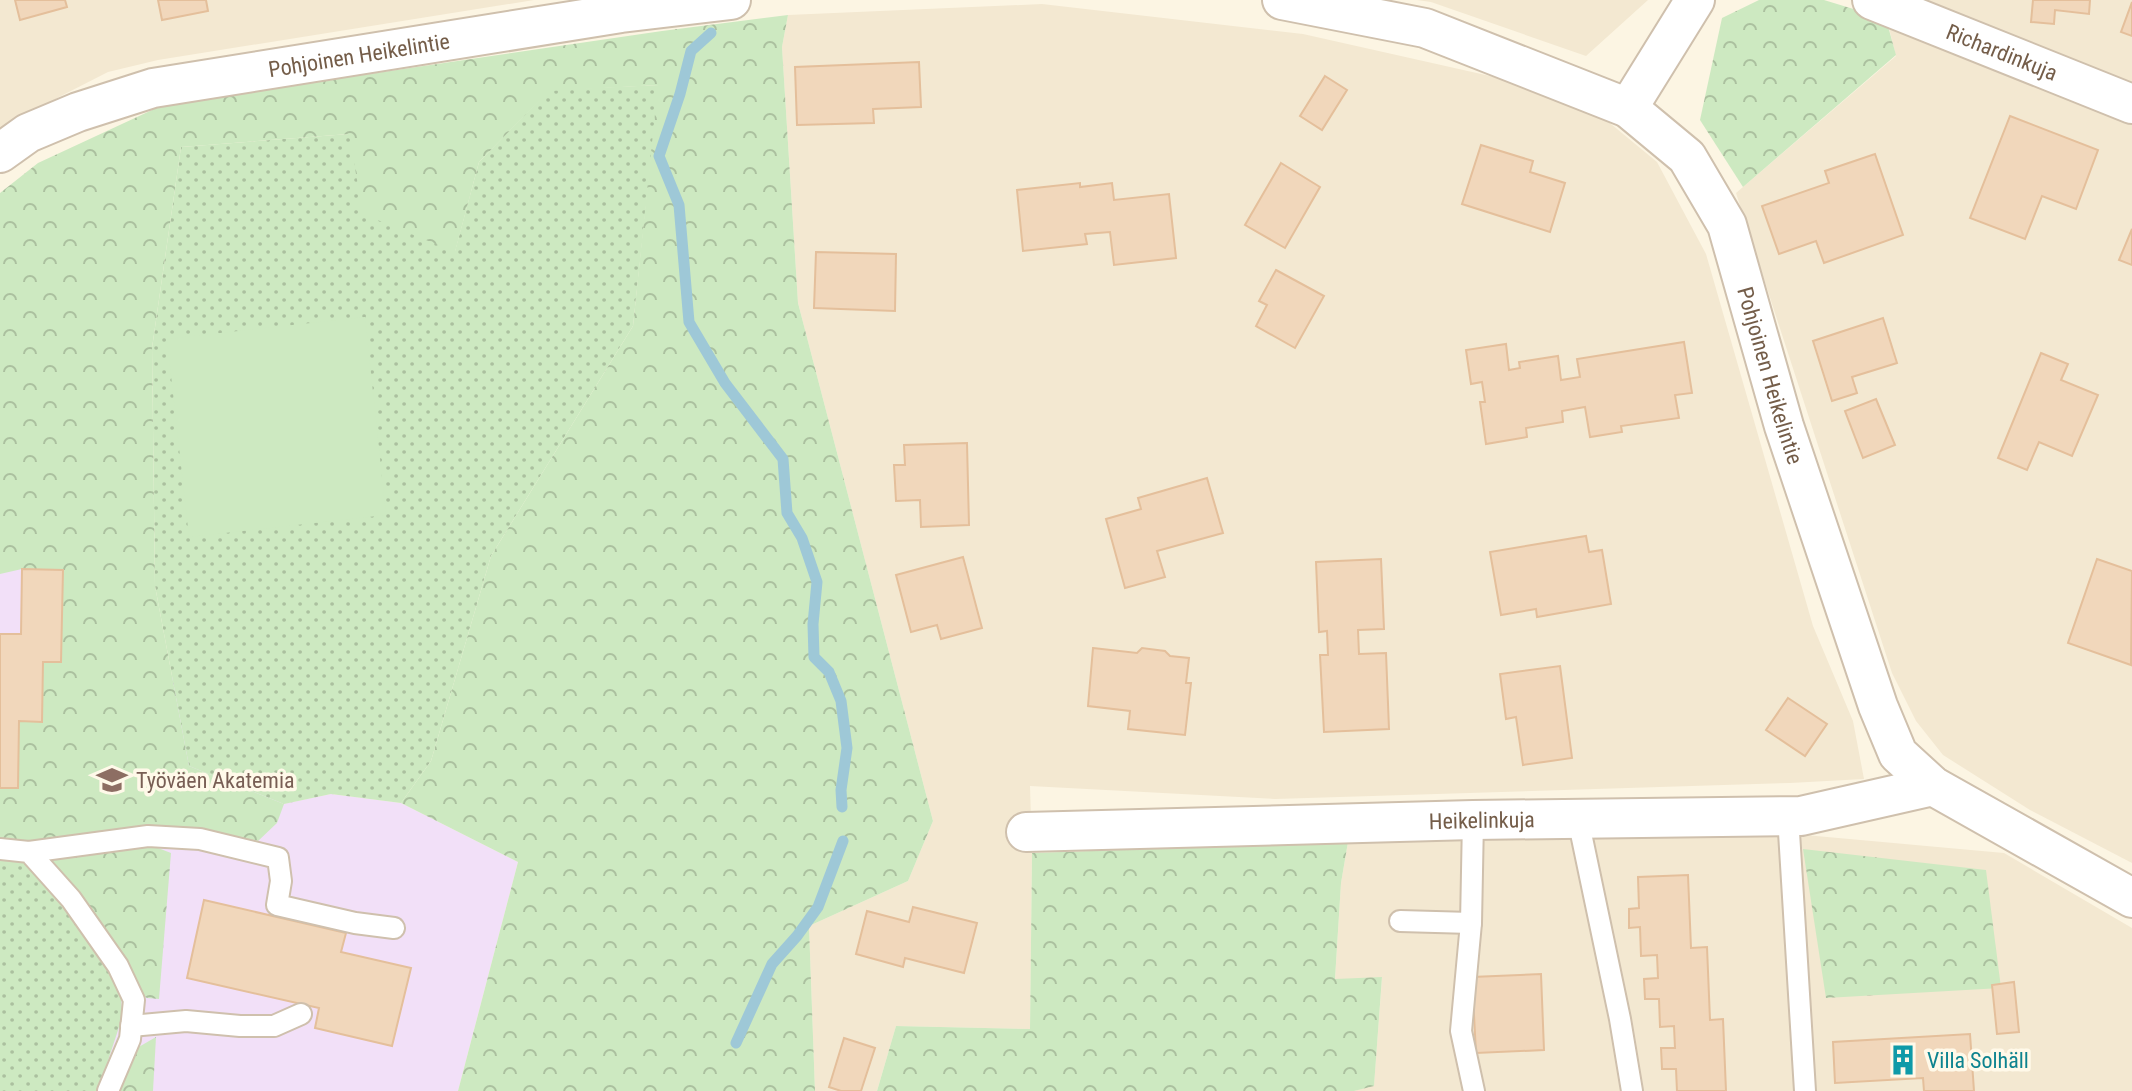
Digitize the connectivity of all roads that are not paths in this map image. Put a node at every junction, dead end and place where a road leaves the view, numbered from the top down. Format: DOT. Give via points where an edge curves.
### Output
graph roads {
  1 [pos="731,0"];
  2 [pos="1282,0"];
  3 [pos="1695,0"];
  4 [pos="1872,0"];
  5 [pos="622,7"];
  6 [pos="2132,104"];
  7 [pos="1628,108"];
  8 [pos="0,153"];
  9 [pos="1933,786"];
  10 [pos="1788,816"];
  11 [pos="1578,819"];
  12 [pos="1473,820"];
  13 [pos="1026,832"];
  14 [pos="0,849"];
  15 [pos="29,852"];
  16 [pos="2132,898"];
  17 [pos="1400,921"];
  18 [pos="1471,923"];
  19 [pos="394,928"];
  20 [pos="301,1014"];
  21 [pos="131,1026"];
  22 [pos="108,1091"];
  23 [pos="1474,1091"];
  24 [pos="1632,1091"];
  25 [pos="1805,1091"];
  1 -- 5 [label="street, Pohjoinen Heikelintie"];
  2 -- 7 [label="street, Pohjoinen Heikelintie" via="1425,28"];
  3 -- 7 [label="street"];
  4 -- 6 [label="street, Richardinkuja"];
  5 -- 8 [label="street, Pohjoinen Heikelintie" via="153,88 28,133"];
  7 -- 9 [label="street, Pohjoinen Heikelintie" via="1691,162 1727,225 1784,426 1878,706 1898,754"];
  9 -- 10 [label="street, Heikelinkuja"];
  9 -- 16 [label="street, Pohjoinen Heikelintie"];
  10 -- 11 [label="street, Heikelinkuja"];
  10 -- 25 [label="lane"];
  11 -- 12 [label="street, Heikelinkuja"];
  11 -- 24 [label="lane"];
  12 -- 13 [label="street, Heikelinkuja"];
  12 -- 18 [label="lane"];
  14 -- 15 [label="lane"];
  15 -- 19 [label="lane" via="148,836 200,839 278,858 277,905"];
  15 -- 21 [label="lane" via="71,899 118,966 134,1000"];
  17 -- 18 [label="lane"];
  18 -- 23 [label="lane" via="1461,1031"];
  20 -- 21 [label="lane" via="274,1026 186,1021"];
  21 -- 22 [label="lane"];
}
